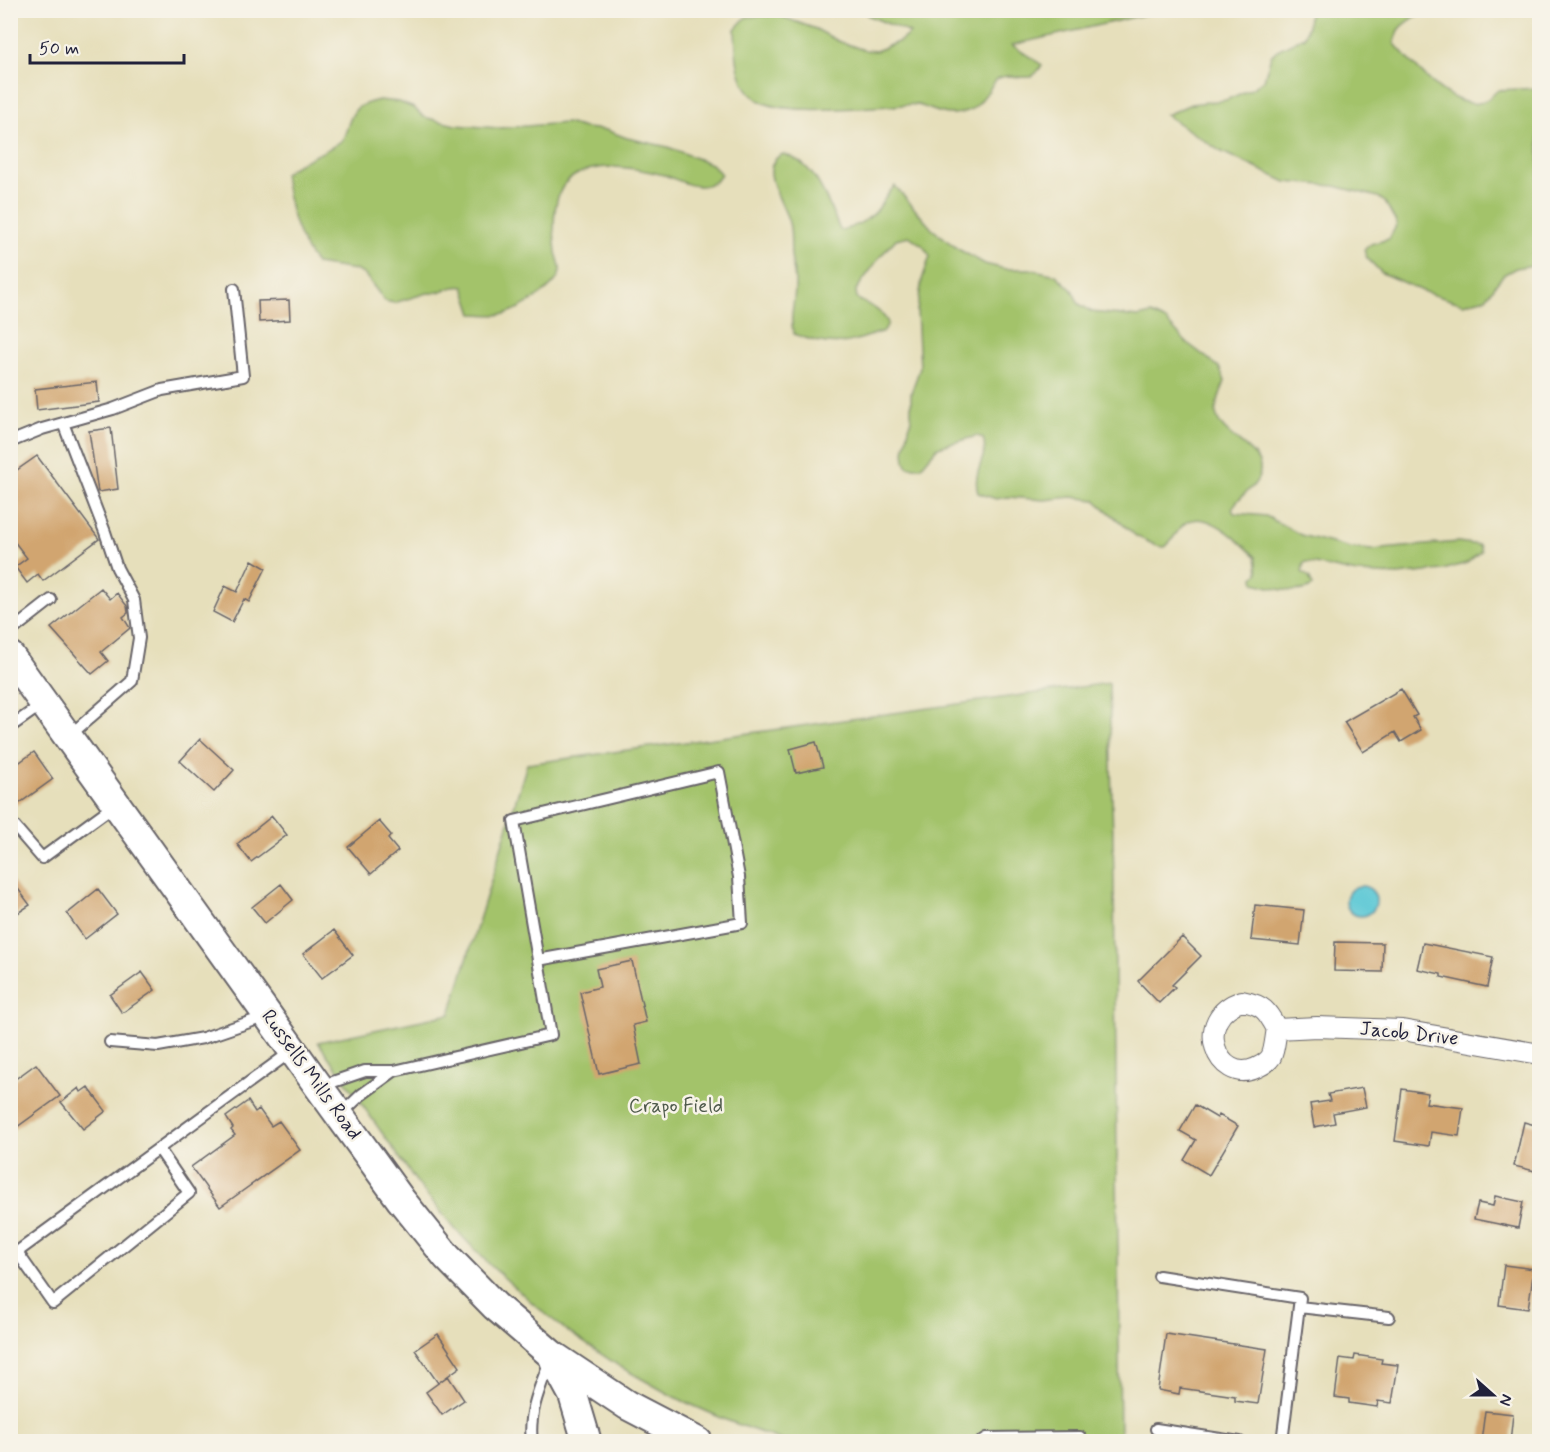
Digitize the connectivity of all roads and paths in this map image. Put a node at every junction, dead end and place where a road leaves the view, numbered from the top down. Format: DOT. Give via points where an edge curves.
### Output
graph roads {
  1 [pos="234,289"];
  2 [pos="63,423"];
  3 [pos="10,442"];
  4 [pos="51,600"];
  5 [pos="10,632"];
  6 [pos="10,656"];
  7 [pos="44,703"];
  8 [pos="10,727"];
  9 [pos="69,736"];
  10 [pos="116,804"];
  11 [pos="10,821"];
  12 [pos="538,960"];
  13 [pos="268,1016"];
  14 [pos="1277,1029"];
  15 [pos="110,1042"];
  16 [pos="292,1051"];
  17 [pos="1539,1054"];
  18 [pos="394,1071"];
  19 [pos="319,1087"];
  20 [pos="339,1116"];
  21 [pos="159,1149"];
  22 [pos="1159,1276"];
  23 [pos="1299,1307"];
  24 [pos="1389,1317"];
  25 [pos="552,1355"];
  26 [pos="1156,1429"];
  27 [pos="648,1431"];
  28 [pos="1080,1437"];
  29 [pos="1282,1441"];
  30 [pos="532,1442"];
  31 [pos="587,1442"];
  32 [pos="698,1442"];
  33 [pos="981,1442"];
  34 [pos="1240,1442"];
  35 [pos="1295,1442"];
  1 -- 2 [label="lane" via="243,376 162,390"];
  2 -- 3 [label="lane"];
  2 -- 9 [label="lane" via="117,568 135,600 139,638 132,681"];
  4 -- 5 [label="lane"];
  6 -- 7 [label="main road, Russells Mills Road"];
  7 -- 8 [label="lane"];
  7 -- 9 [label="main road, Russells Mills Road"];
  9 -- 10 [label="main road, Russells Mills Road"];
  10 -- 11 [label="lane" via="42,858"];
  10 -- 13 [label="main road, Russells Mills Road"];
  12 -- 12 [label="lane" via="742,923 739,877 719,772 514,821"];
  12 -- 18 [label="lane" via="551,1035"];
  13 -- 15 [label="lane" via="203,1038 158,1046"];
  13 -- 16 [label="main road, Russells Mills Road"];
  14 -- 17 [label="street, Jacob Drive" via="1402,1030"];
  16 -- 19 [label="main road, Russells Mills Road"];
  16 -- 21 [label="lane"];
  18 -- 19 [label="lane" via="365,1071"];
  18 -- 20 [label="lane"];
  19 -- 20 [label="main road, Russells Mills Road"];
  20 -- 25 [label="main road, Russells Mills Road" via="447,1257 495,1306"];
  21 -- 21 [label="lane" via="17,1252 53,1303 189,1193"];
  22 -- 23 [label="lane" via="1300,1298"];
  23 -- 24 [label="lane"];
  23 -- 29 [label="lane"];
  25 -- 27 [label="main road, Russells Mills Road" via="602,1389"];
  25 -- 30 [label="lane" via="534,1404"];
  25 -- 31 [label="main road" via="573,1395"];
  26 -- 34 [label="lane"];
  27 -- 32 [label="main road, Russells Mills Road"];
  28 -- 33 [label="lane" via="987,1438"];
  29 -- 35 [label="lane"];
}
